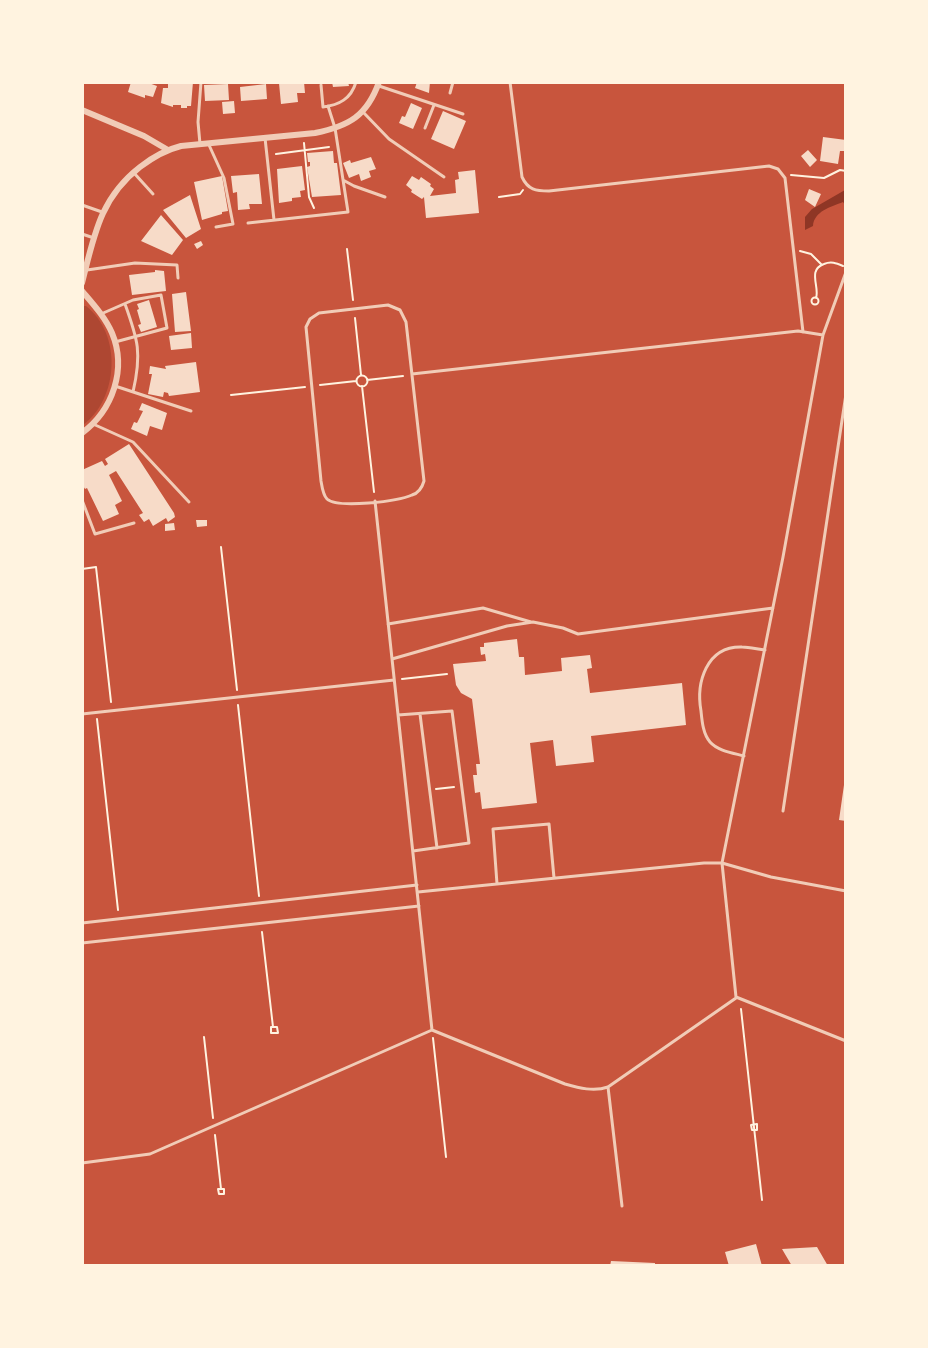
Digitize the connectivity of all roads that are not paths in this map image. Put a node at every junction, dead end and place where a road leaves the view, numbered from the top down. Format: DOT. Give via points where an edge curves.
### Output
graph roads {
  1 [pos="201,82"];
  2 [pos="356,82"];
  3 [pos="453,82"];
  4 [pos="510,82"];
  5 [pos="379,84"];
  6 [pos="321,85"];
  7 [pos="450,93"];
  8 [pos="434,105"];
  9 [pos="328,106"];
  10 [pos="82,110"];
  11 [pos="363,112"];
  12 [pos="463,114"];
  13 [pos="335,128"];
  14 [pos="425,128"];
  15 [pos="265,138"];
  16 [pos="208,143"];
  17 [pos="200,144"];
  18 [pos="168,150"];
  19 [pos="133,172"];
  20 [pos="444,177"];
  21 [pos="343,180"];
  22 [pos="153,194"];
  23 [pos="385,197"];
  24 [pos="82,205"];
  25 [pos="102,212"];
  26 [pos="274,220"];
  27 [pos="248,223"];
  28 [pos="216,227"];
  29 [pos="82,234"];
  30 [pos="94,238"];
  31 [pos="82,250"];
  32 [pos="90,252"];
  33 [pos="846,272"];
  34 [pos="84,277"];
  35 [pos="178,278"];
  36 [pos="82,291"];
  37 [pos="125,304"];
  38 [pos="101,314"];
  39 [pos="803,332"];
  40 [pos="137,336"];
  41 [pos="823,336"];
  42 [pos="115,342"];
  43 [pos="412,375"];
  44 [pos="115,386"];
  45 [pos="133,392"];
  46 [pos="846,394"];
  47 [pos="192,411"];
  48 [pos="93,424"];
  49 [pos="82,433"];
  50 [pos="82,500"];
  51 [pos="375,501"];
  52 [pos="189,502"];
  53 [pos="134,523"];
  54 [pos="773,608"];
  55 [pos="533,622"];
  56 [pos="388,624"];
  57 [pos="765,650"];
  58 [pos="392,659"];
  59 [pos="394,680"];
  60 [pos="82,714"];
  61 [pos="420,714"];
  62 [pos="398,715"];
  63 [pos="744,756"];
  64 [pos="783,811"];
  65 [pos="437,848"];
  66 [pos="413,851"];
  67 [pos="722,863"];
  68 [pos="554,878"];
  69 [pos="497,884"];
  70 [pos="417,885"];
  71 [pos="846,891"];
  72 [pos="418,892"];
  73 [pos="419,906"];
  74 [pos="82,923"];
  75 [pos="82,943"];
  76 [pos="738,998"];
  77 [pos="432,1030"];
  78 [pos="846,1041"];
  79 [pos="608,1087"];
  80 [pos="82,1163"];
  81 [pos="622,1206"];
  1 -- 17 [label="lane"];
  2 -- 9 [label="lane" via="346,99"];
  3 -- 7 [label="lane"];
  4 -- 39 [label="lane" via="519,163 522,177 533,190 769,166 778,169 783,174 789,201"];
  5 -- 8 [label="lane"];
  5 -- 11 [label="street"];
  6 -- 9 [label="lane" via="323,107"];
  8 -- 12 [label="lane"];
  8 -- 14 [label="lane"];
  9 -- 13 [label="lane"];
  10 -- 18 [label="street" via="144,135"];
  11 -- 13 [label="street"];
  11 -- 20 [label="lane" via="389,139"];
  13 -- 15 [label="street"];
  13 -- 21 [label="lane"];
  15 -- 16 [label="street"];
  15 -- 26 [label="lane"];
  16 -- 17 [label="street"];
  16 -- 28 [label="lane" via="224,178 233,224"];
  17 -- 18 [label="street"];
  18 -- 19 [label="street"];
  19 -- 22 [label="lane"];
  19 -- 25 [label="street"];
  21 -- 23 [label="lane"];
  21 -- 26 [label="lane" via="348,212"];
  24 -- 25 [label="lane"];
  25 -- 30 [label="street"];
  26 -- 27 [label="lane"];
  29 -- 30 [label="lane"];
  30 -- 32 [label="street"];
  31 -- 32 [label="lane"];
  32 -- 34 [label="street"];
  33 -- 41 [label="lane"];
  34 -- 35 [label="lane" via="148,263 177,265"];
  36 -- 38 [label="street"];
  37 -- 38 [label="lane"];
  37 -- 40 [label="lane"];
  37 -- 40 [label="lane" via="160,295 167,327"];
  38 -- 42 [label="street"];
  39 -- 41 [label="lane"];
  39 -- 43 [label="lane"];
  40 -- 42 [label="lane"];
  40 -- 45 [label="lane" via="139,363"];
  41 -- 54 [label="lane"];
  42 -- 44 [label="street"];
  43 -- 51 [label="lane" via="424,481 410,496"];
  43 -- 51 [label="lane" via="406,322 400,310 388,305 323,312 312,316 306,327 325,495 340,504"];
  44 -- 45 [label="lane"];
  44 -- 48 [label="street"];
  45 -- 47 [label="lane"];
  46 -- 64 [label="lane"];
  48 -- 49 [label="street"];
  48 -- 52 [label="lane" via="133,441"];
  50 -- 53 [label="lane" via="95,534"];
  51 -- 56 [label="lane"];
  54 -- 55 [label="lane" via="578,634"];
  54 -- 57 [label="lane"];
  55 -- 56 [label="lane" via="483,608"];
  55 -- 58 [label="lane"];
  56 -- 58 [label="lane"];
  57 -- 63 [label="lane"];
  57 -- 63 [label="lane" via="740,647 720,653 709,662 699,685 702,723 710,742 719,749"];
  58 -- 59 [label="lane"];
  59 -- 60 [label="lane"];
  59 -- 62 [label="lane"];
  61 -- 62 [label="lane"];
  61 -- 65 [label="lane"];
  61 -- 65 [label="lane" via="452,711 469,843"];
  62 -- 66 [label="lane"];
  63 -- 67 [label="lane"];
  65 -- 66 [label="lane"];
  66 -- 70 [label="lane"];
  67 -- 68 [label="lane"];
  67 -- 71 [label="lane"];
  67 -- 76 [label="lane"];
  68 -- 69 [label="lane"];
  68 -- 69 [label="lane" via="549,824 493,829"];
  69 -- 72 [label="lane"];
  70 -- 72 [label="lane"];
  70 -- 74 [label="lane"];
  72 -- 73 [label="lane"];
  73 -- 75 [label="lane"];
  73 -- 77 [label="lane"];
  76 -- 78 [label="lane"];
  76 -- 79 [label="lane"];
  77 -- 79 [label="lane" via="565,1084 589,1089"];
  77 -- 80 [label="lane" via="141,1156"];
  79 -- 81 [label="lane"];
}
